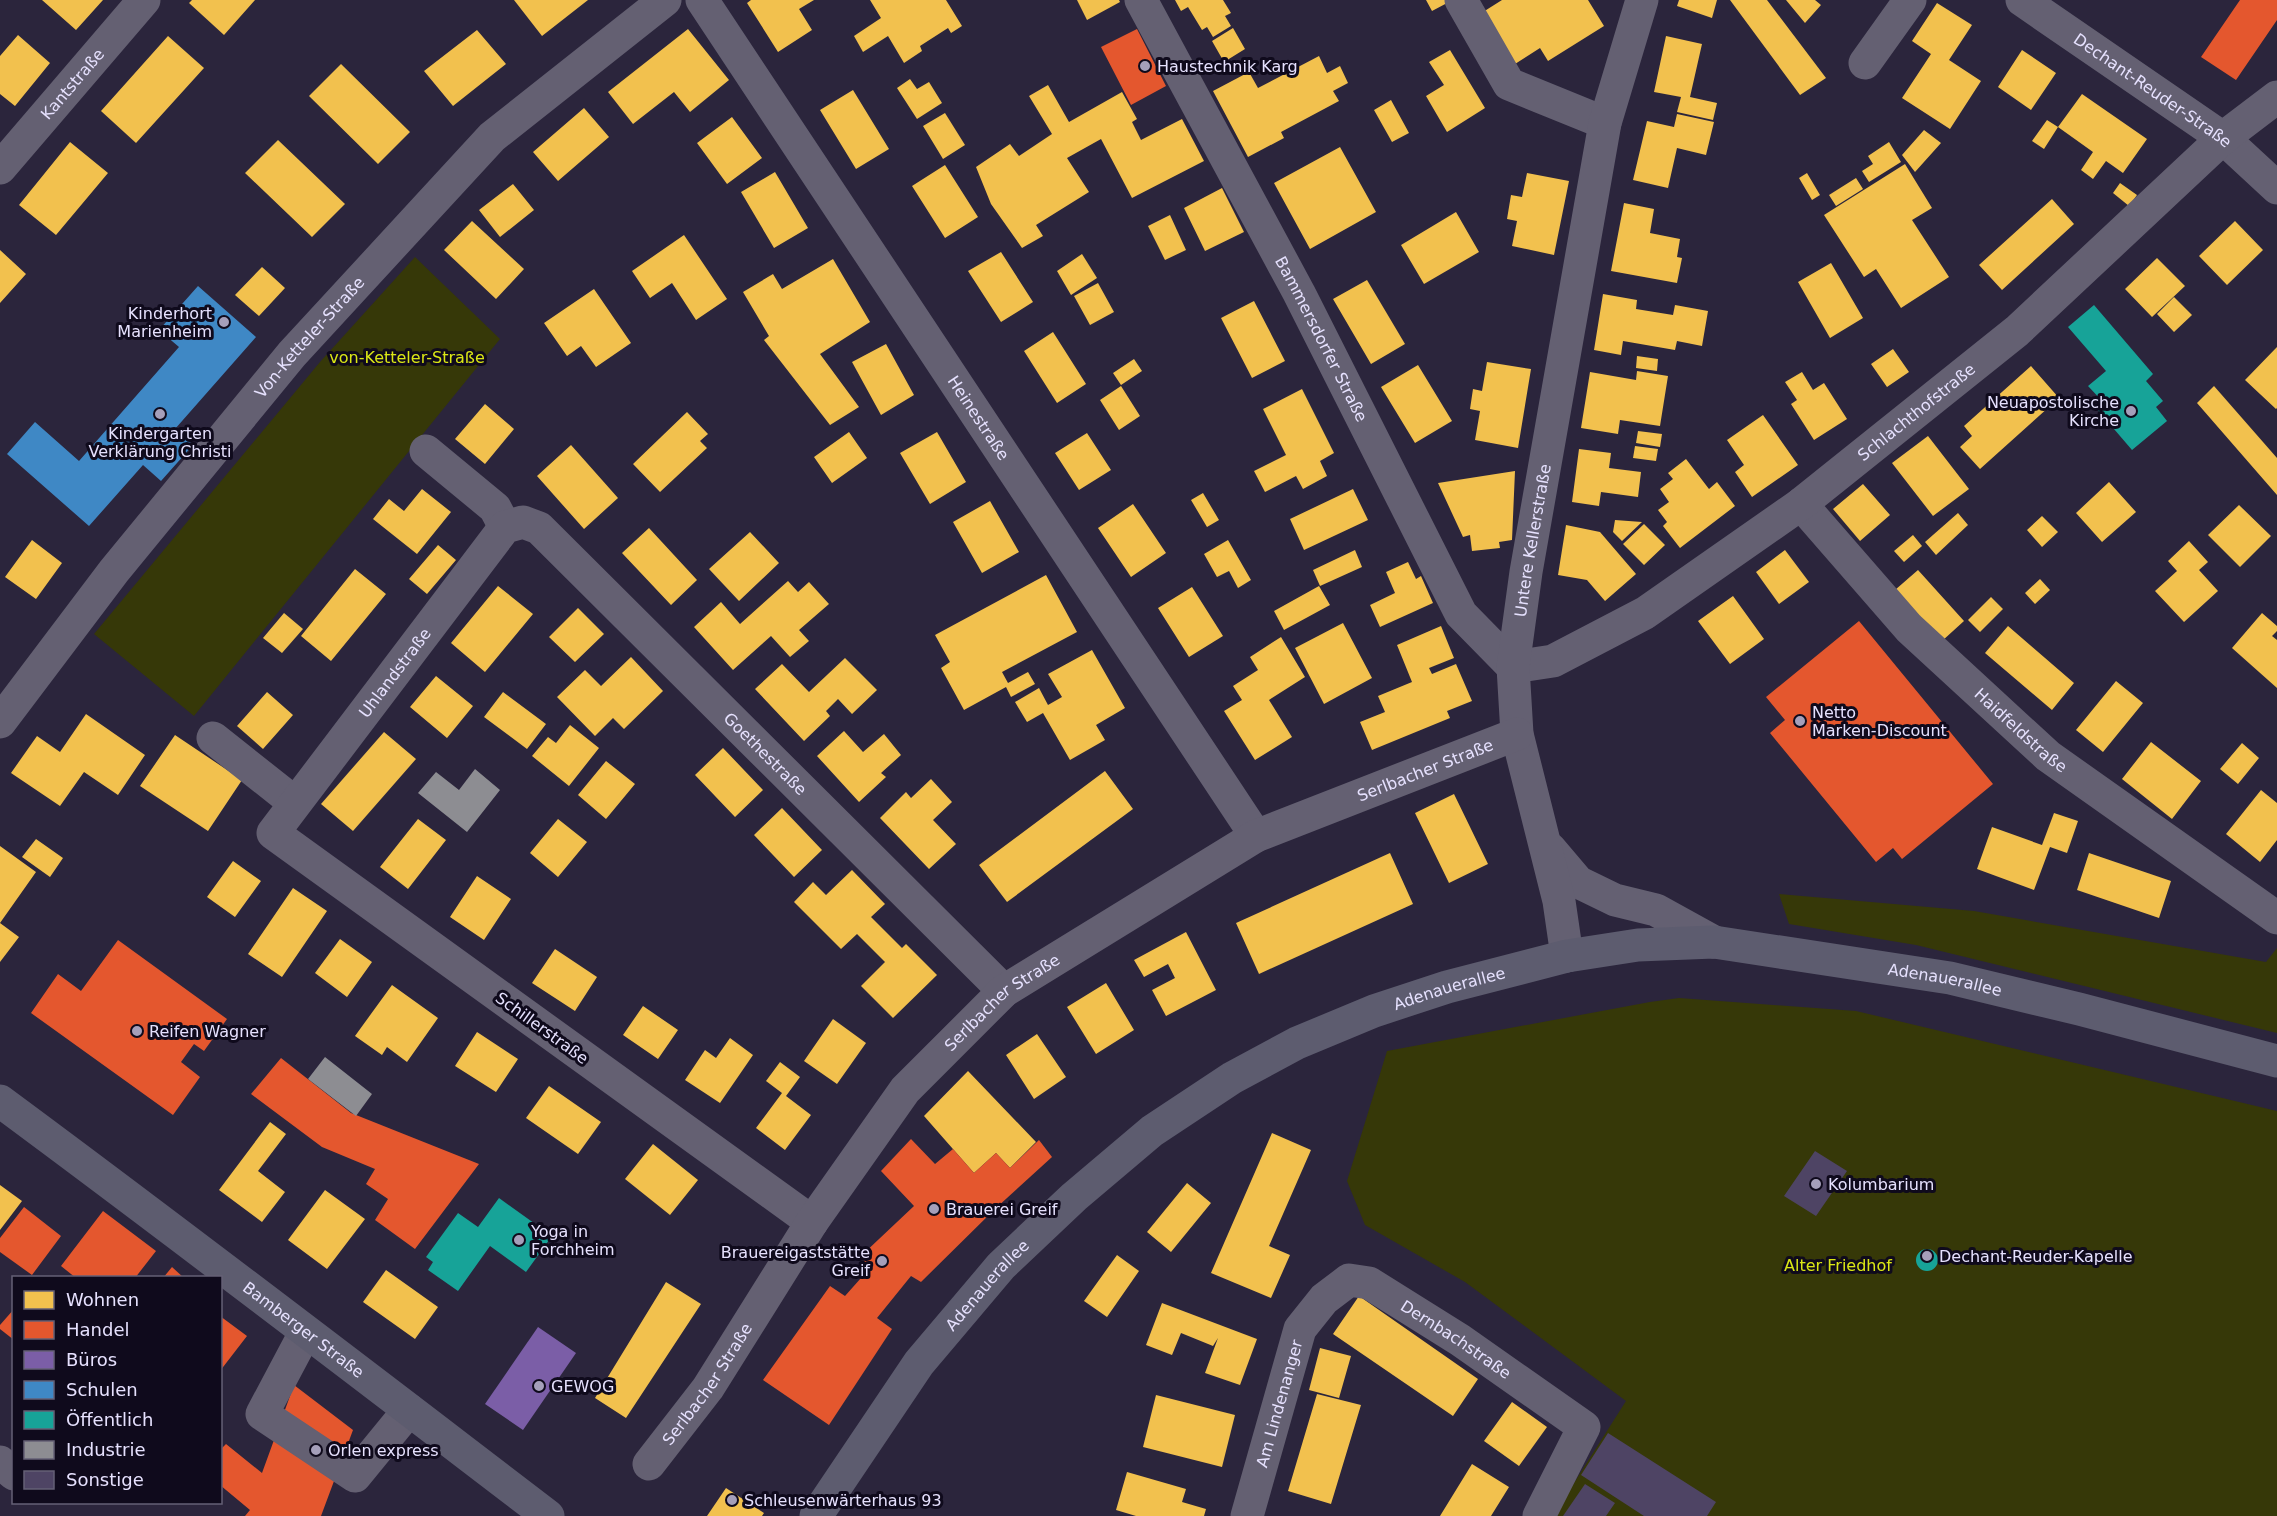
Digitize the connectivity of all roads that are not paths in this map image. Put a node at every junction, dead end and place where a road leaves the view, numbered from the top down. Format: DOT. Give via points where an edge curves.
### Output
graph roads {
  1 [pos="144,0"];
  2 [pos="665,0"];
  3 [pos="702,0"];
  4 [pos="1141,0"];
  5 [pos="1461,0"];
  6 [pos="1642,0"];
  7 [pos="1910,0"];
  8 [pos="2022,0"];
  9 [pos="1865,63"];
  10 [pos="2277,97"];
  11 [pos="1605,123"];
  12 [pos="2223,138"];
  13 [pos="0,168"];
  14 [pos="2277,188"];
  15 [pos="426,451"];
  16 [pos="1801,504"];
  17 [pos="514,524"];
  18 [pos="1513,667"];
  19 [pos="0,722"];
  20 [pos="1517,734"];
  21 [pos="213,738"];
  22 [pos="295,803"];
  23 [pos="273,833"];
  24 [pos="1256,836"];
  25 [pos="1543,841"];
  26 [pos="2276,916"];
  27 [pos="1714,942"];
  28 [pos="1567,956"];
  29 [pos="1004,991"];
  30 [pos="2277,1061"];
  31 [pos="0,1101"];
  32 [pos="812,1222"];
  33 [pos="1324,1299"];
  34 [pos="305,1333"];
  35 [pos="409,1410"];
  36 [pos="0,1462"];
  37 [pos="650,1464"];
  38 [pos="12,1472"];
  39 [pos="548,1516"];
  40 [pos="816,1516"];
  41 [pos="1247,1516"];
  42 [pos="1539,1516"];
  1 -- 13 [label="street, Kantstraße"];
  2 -- 19 [label="street, Von-Ketteler-Straße" via="492,137 308,336 114,571"];
  3 -- 24 [label="street, Heinestraße"];
  4 -- 18 [label="street, Bammersdorfer Straße" via="1299,292 1461,614"];
  5 -- 11 [label="street" via="1509,84"];
  6 -- 11 [label="street, Untere Kellerstraße"];
  7 -- 9 [label="street"];
  8 -- 12 [label="street, Dechant-Reuder-Straße"];
  10 -- 12 [label="street, Schlachthofstraße"];
  11 -- 18 [label="street, Untere Kellerstraße" via="1526,572"];
  12 -- 14 [label="street, Dechant-Reuder-Straße"];
  12 -- 16 [label="street, Schlachthofstraße" via="2017,331"];
  15 -- 17 [label="street"];
  16 -- 18 [label="street, Schlachthofstraße" via="1645,613 1553,661"];
  16 -- 26 [label="street, Haidfeldstraße" via="1909,628 2048,756"];
  17 -- 22 [label="street, Uhlandstraße"];
  17 -- 29 [label="street, Goethestraße" via="539,528"];
  18 -- 20 [label="street, Untere Kellerstraße"];
  20 -- 24 [label="street, Serlbacher Straße"];
  20 -- 25 [label="street, Untere Kellerstraße"];
  21 -- 22 [label="street"];
  22 -- 23 [label="street, Uhlandstraße"];
  23 -- 32 [label="street, Schillerstraße"];
  24 -- 29 [label="street, Serlbacher Straße"];
  25 -- 27 [label="street" via="1578,882 1615,900 1656,910"];
  25 -- 28 [label="street, Untere Kellerstraße" via="1559,901"];
  27 -- 28 [label="main road, Adenauerallee" via="1638,945"];
  27 -- 30 [label="main road, Adenauerallee" via="1950,978"];
  28 -- 40 [label="main road, Adenauerallee" via="1447,987 1374,1011 1297,1043 1232,1078 1152,1131 1001,1266 919,1363"];
  29 -- 32 [label="street, Serlbacher Straße" via="904,1090"];
  31 -- 34 [label="main road, Bamberger Straße"];
  32 -- 37 [label="street, Serlbacher Straße" via="708,1388"];
  33 -- 41 [label="street, Am Lindenanger" via="1300,1329"];
  33 -- 42 [label="street, Dernbachstraße" via="1349,1280 1369,1283 1460,1340 1584,1427"];
  34 -- 35 [label="main road, Bamberger Straße"];
  34 -- 35 [label="street" via="262,1414 355,1476"];
  35 -- 39 [label="main road, Bamberger Straße"];
  36 -- 38 [label="street"];
}
